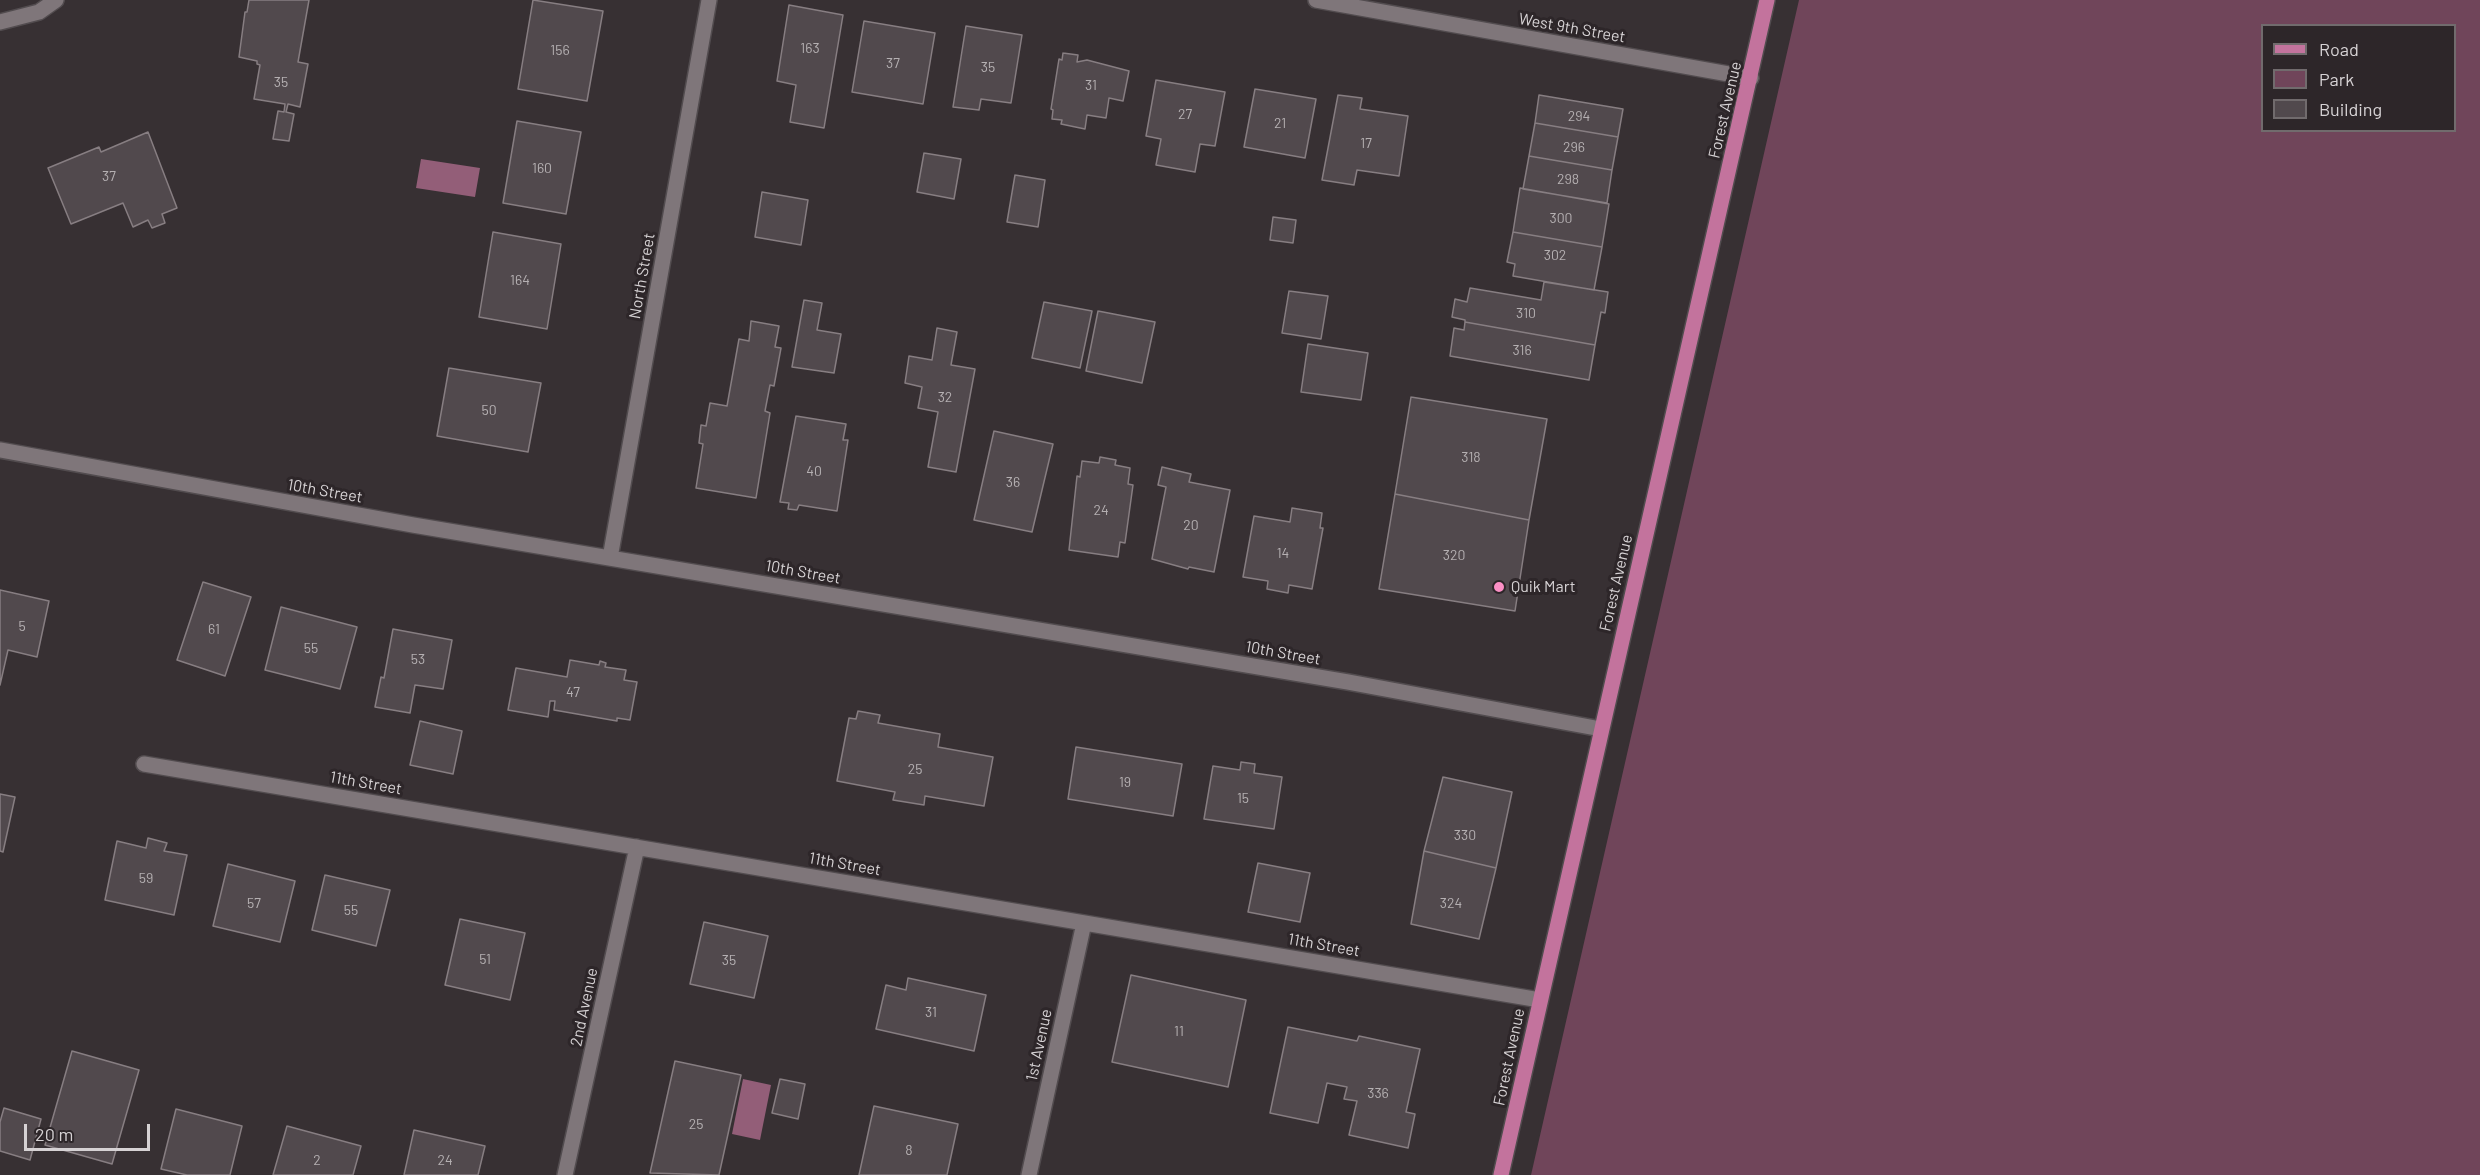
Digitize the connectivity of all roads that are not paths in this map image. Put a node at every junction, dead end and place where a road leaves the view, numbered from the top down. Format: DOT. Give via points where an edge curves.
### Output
graph roads {
  1 [pos="56,0"];
  2 [pos="709,0"];
  3 [pos="1316,0"];
  4 [pos="1767,0"];
  5 [pos="0,22"];
  6 [pos="1751,78"];
  7 [pos="0,450"];
  8 [pos="610,558"];
  9 [pos="1601,729"];
  10 [pos="144,764"];
  11 [pos="638,847"];
  12 [pos="1084,923"];
  13 [pos="1540,1000"];
  14 [pos="565,1175"];
  15 [pos="1029,1175"];
  16 [pos="1501,1175"];
  1 -- 5 [label="street" via="39,12"];
  2 -- 8 [label="street, North Street"];
  3 -- 6 [label="street, West 9th Street"];
  4 -- 6 [label="main road, Forest Avenue"];
  6 -- 9 [label="main road, Forest Avenue"];
  7 -- 8 [label="street, 10th Street"];
  8 -- 9 [label="street, 10th Street" via="1359,684"];
  9 -- 13 [label="main road, Forest Avenue"];
  10 -- 11 [label="street, 11th Street"];
  11 -- 12 [label="street, 11th Street"];
  11 -- 14 [label="street, 2nd Avenue"];
  12 -- 13 [label="street, 11th Street"];
  12 -- 15 [label="street, 1st Avenue"];
  13 -- 16 [label="main road, Forest Avenue"];
}
